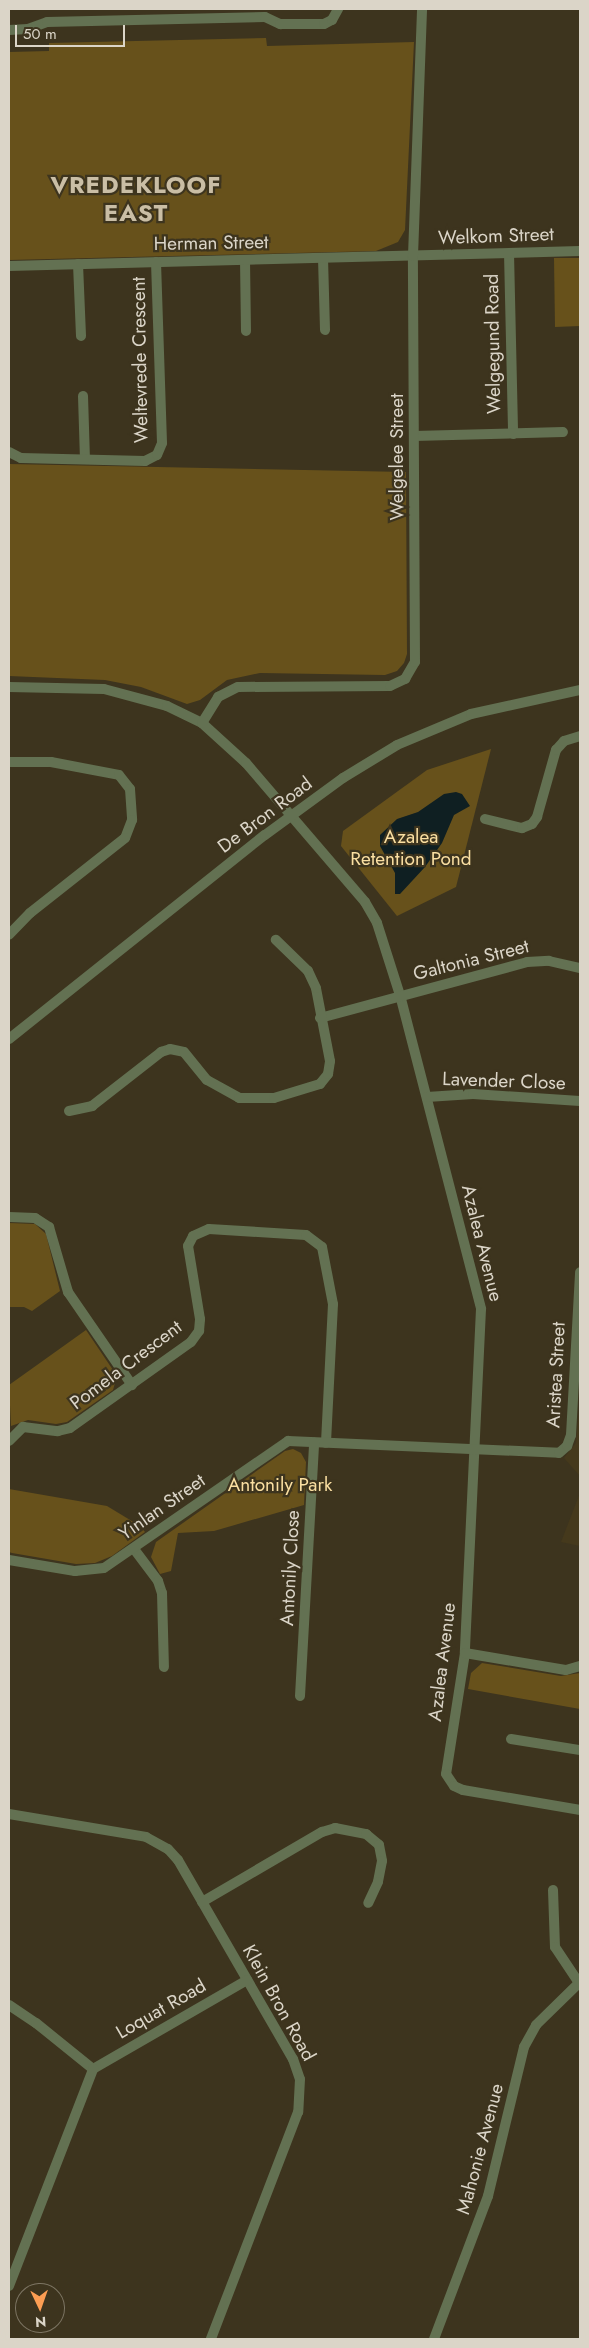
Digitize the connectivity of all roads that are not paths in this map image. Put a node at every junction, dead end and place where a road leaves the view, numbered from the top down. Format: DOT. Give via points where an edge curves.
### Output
graph roads {
  1 [pos="338,9"];
  2 [pos="422,9"];
  3 [pos="9,30"];
  4 [pos="580,251"];
  5 [pos="509,253"];
  6 [pos="413,256"];
  7 [pos="323,258"];
  8 [pos="244,260"];
  9 [pos="156,262"];
  10 [pos="78,264"];
  11 [pos="9,266"];
  12 [pos="325,330"];
  13 [pos="246,331"];
  14 [pos="81,336"];
  15 [pos="83,396"];
  16 [pos="563,432"];
  17 [pos="513,434"];
  18 [pos="414,436"];
  19 [pos="9,452"];
  20 [pos="85,459"];
  21 [pos="9,687"];
  22 [pos="580,690"];
  23 [pos="202,723"];
  24 [pos="580,736"];
  25 [pos="9,762"];
  26 [pos="291,815"];
  27 [pos="485,819"];
  28 [pos="9,934"];
  29 [pos="276,940"];
  30 [pos="580,968"];
  31 [pos="400,995"];
  32 [pos="320,1018"];
  33 [pos="9,1039"];
  34 [pos="427,1097"];
  35 [pos="580,1102"];
  36 [pos="69,1111"];
  37 [pos="9,1217"];
  38 [pos="580,1272"];
  39 [pos="132,1385"];
  40 [pos="9,1441"];
  41 [pos="314,1442"];
  42 [pos="326,1443"];
  43 [pos="476,1450"];
  44 [pos="134,1549"];
  45 [pos="9,1560"];
  46 [pos="465,1653"];
  47 [pos="164,1666"];
  48 [pos="580,1666"];
  49 [pos="300,1696"];
  50 [pos="511,1739"];
  51 [pos="580,1750"];
  52 [pos="580,1810"];
  53 [pos="9,1814"];
  54 [pos="553,1890"];
  55 [pos="202,1902"];
  56 [pos="368,1903"];
  57 [pos="247,1980"];
  58 [pos="580,1983"];
  59 [pos="9,2005"];
  60 [pos="93,2069"];
  61 [pos="9,2286"];
  62 [pos="210,2339"];
  63 [pos="434,2339"];
  1 -- 3 [label="street" via="332,20 324,24 280,24 265,17 47,22 28,29"];
  2 -- 6 [label="street, Welgelee Street"];
  4 -- 5 [label="street, Welkom Street"];
  5 -- 6 [label="street, Welkom Street"];
  5 -- 17 [label="street, Welgegund Road"];
  6 -- 7 [label="street, Herman Street"];
  6 -- 18 [label="street, Welgelee Street"];
  7 -- 8 [label="street, Herman Street"];
  7 -- 12 [label="street"];
  8 -- 9 [label="street, Herman Street"];
  8 -- 13 [label="street"];
  9 -- 10 [label="street, Herman Street"];
  9 -- 20 [label="street, Weltevrede Crescent" via="162,448 149,460"];
  10 -- 11 [label="street, Herman Street"];
  10 -- 14 [label="street"];
  15 -- 20 [label="street"];
  16 -- 17 [label="street, Welgegund Road"];
  17 -- 18 [label="street, Welgegund Road"];
  18 -- 23 [label="street, Welgelee Street" via="416,655 410,674 390,686 238,687 218,697"];
  19 -- 20 [label="street, Weltevrede Crescent" via="21,458"];
  21 -- 23 [label="street, Azalea Avenue" via="104,689 167,706"];
  22 -- 26 [label="street, De Bron Road" via="496,707 428,730 343,778"];
  23 -- 26 [label="street, Azalea Avenue" via="230,746"];
  24 -- 27 [label="street" via="564,741 556,750 537,817 532,824 522,828"];
  25 -- 28 [label="street" via="51,762 119,775 130,789 132,820 124,838 30,913"];
  26 -- 31 [label="street, Azalea Avenue" via="366,902 386,944"];
  26 -- 33 [label="street, De Bron Road"];
  29 -- 32 [label="street" via="308,971 316,988"];
  30 -- 31 [label="street, Galtonia Street" via="534,961"];
  31 -- 32 [label="street, Galtonia Street"];
  31 -- 34 [label="street, Azalea Avenue"];
  32 -- 36 [label="street" via="330,1068 320,1084 310,1089 262,1100 239,1098 207,1080 184,1052 170,1049 161,1052 92,1106"];
  34 -- 35 [label="street, Lavender Close" via="473,1094"];
  34 -- 43 [label="street, Azalea Avenue" via="480,1309"];
  37 -- 39 [label="street" via="35,1218 49,1227 68,1292"];
  38 -- 43 [label="street, Aristea Street" via="571,1435 567,1446 553,1454"];
  39 -- 40 [label="street, Pomela Crescent" via="70,1428 23,1427"];
  39 -- 42 [label="street, Pomela Crescent" via="192,1342 199,1332 198,1294 187,1252 193,1236 209,1229 306,1235 322,1247 333,1292"];
  41 -- 42 [label="street, Yinlan Street"];
  41 -- 44 [label="street, Yinlan Street" via="282,1443"];
  41 -- 49 [label="street, Antonily Close"];
  42 -- 43 [label="street, Yinlan Street"];
  43 -- 46 [label="street, Azalea Avenue"];
  44 -- 45 [label="street, Yinlan Street" via="112,1564 85,1572"];
  44 -- 47 [label="street" via="158,1581 162,1593"];
  46 -- 48 [label="street" via="566,1670"];
  46 -- 52 [label="street, Azalea Avenue" via="446,1764 447,1778 463,1790"];
  50 -- 51 [label="street"];
  53 -- 55 [label="street, Klein Bron Road" via="154,1840 178,1860"];
  54 -- 58 [label="street" via="555,1947"];
  55 -- 56 [label="street" via="322,1832 335,1828 366,1834 379,1845 382,1856 378,1882"];
  55 -- 57 [label="street, Klein Bron Road"];
  57 -- 60 [label="street, Loquat Road"];
  57 -- 62 [label="street, Klein Bron Road" via="293,2059 301,2094 298,2112"];
  58 -- 63 [label="street, Mahonie Avenue" via="536,2025 524,2046 488,2196"];
  59 -- 60 [label="street"];
  60 -- 61 [label="street"];
}
